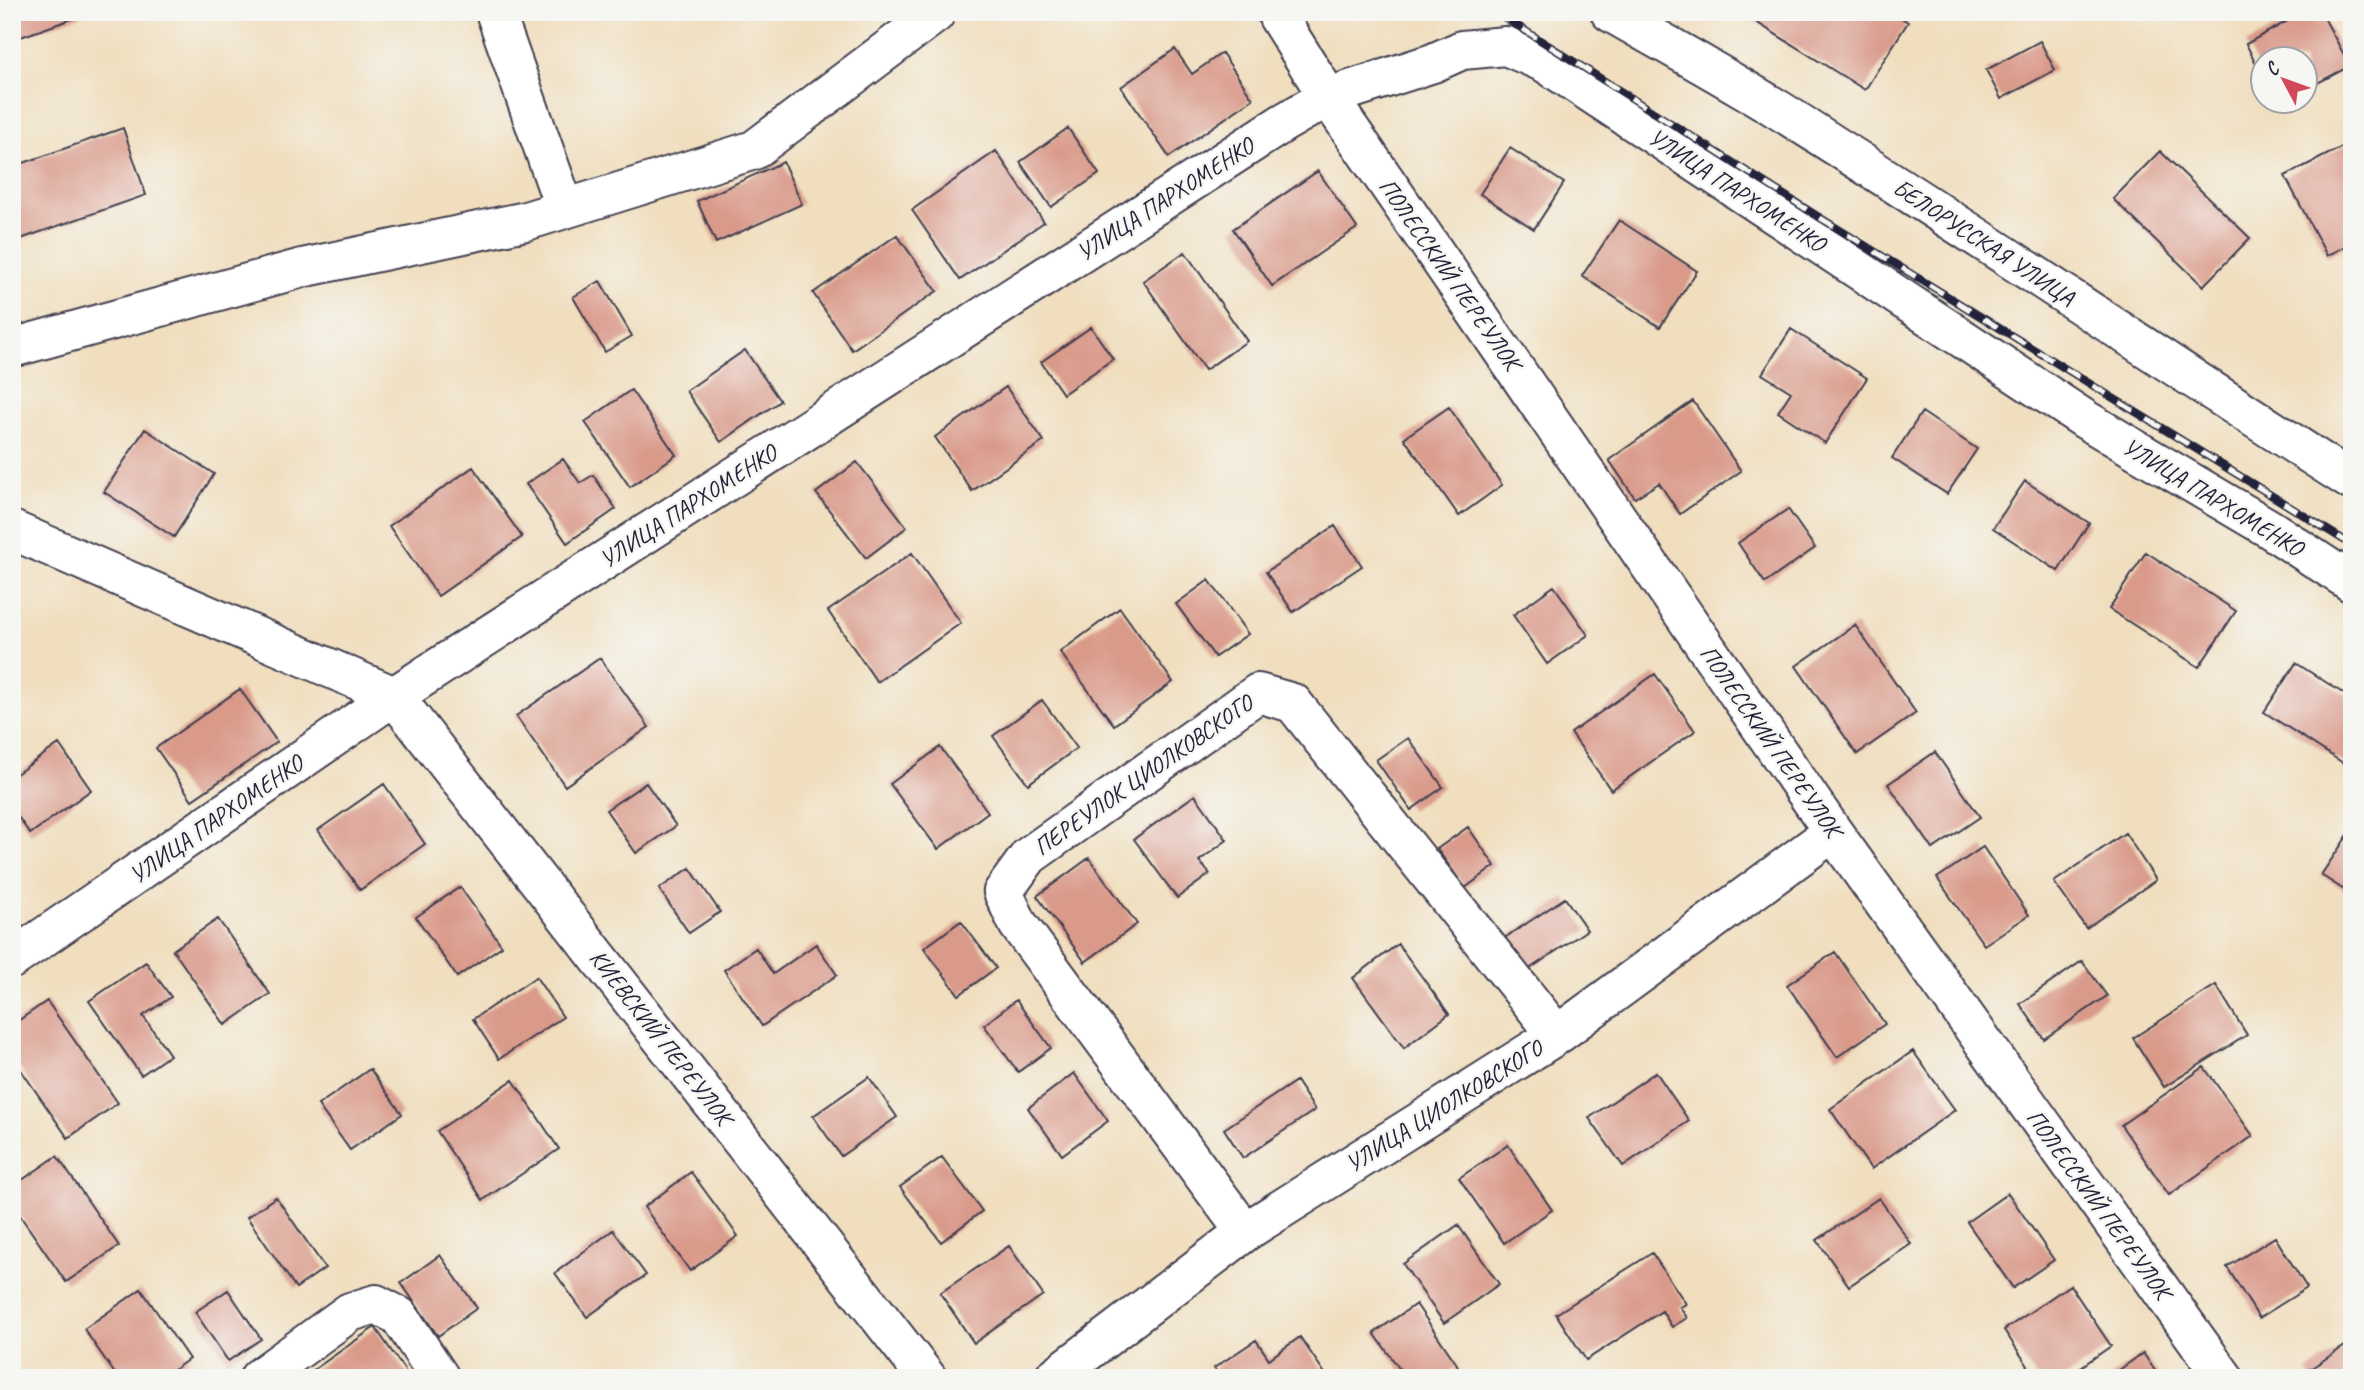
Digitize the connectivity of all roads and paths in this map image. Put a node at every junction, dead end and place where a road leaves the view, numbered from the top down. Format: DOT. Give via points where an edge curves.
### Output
graph roads {
  1 [pos="495,12"];
  2 [pos="1610,12"];
  3 [pos="935,14"];
  4 [pos="1278,17"];
  5 [pos="1328,97"];
  6 [pos="565,209"];
  7 [pos="12,348"];
  8 [pos="2352,481"];
  9 [pos="12,530"];
  10 [pos="2352,583"];
  11 [pos="394,696"];
  12 [pos="1833,832"];
  13 [pos="12,959"];
  14 [pos="1557,1035"];
  15 [pos="1245,1232"];
  16 [pos="259,1378"];
  17 [pos="440,1378"];
  18 [pos="927,1378"];
  19 [pos="1053,1378"];
  20 [pos="2224,1378"];
  1 -- 6 [label="street"];
  2 -- 8 [label="street, БЕЛОРУССКАЯ УЛИЦА" via="1777,108"];
  3 -- 6 [label="street" via="754,150"];
  4 -- 5 [label="street"];
  5 -- 10 [label="street, УЛИЦА ПАРХОМЕНКО" via="1462,50 1506,46 1545,63 2086,420"];
  5 -- 11 [label="street, УЛИЦА ПАРХОМЕНКО"];
  5 -- 12 [label="street, ПОЛЕССКИЙ ПЕРЕУЛОК"];
  6 -- 7 [label="street" via="302,268"];
  9 -- 11 [label="street"];
  11 -- 13 [label="street, УЛИЦА ПАРХОМЕНКО"];
  11 -- 18 [label="street, КИЕВСКИЙ ПЕРЕУЛОК"];
  12 -- 14 [label="street, УЛИЦА ЦИОЛКОВСКОГО"];
  12 -- 20 [label="street, ПОЛЕССКИЙ ПЕРЕУЛОК"];
  14 -- 15 [label="street, УЛИЦА ЦИОЛКОВСКОГО"];
  14 -- 15 [label="street, ПЕРЕУЛОК ЦИОЛКОВСКОГО" via="1293,703 1258,693 1029,856 1003,892 1018,924"];
  15 -- 19 [label="street, УЛИЦА ЦИОЛКОВСКОГО"];
  16 -- 17 [label="street" via="350,1312 376,1304 399,1316"];
}
